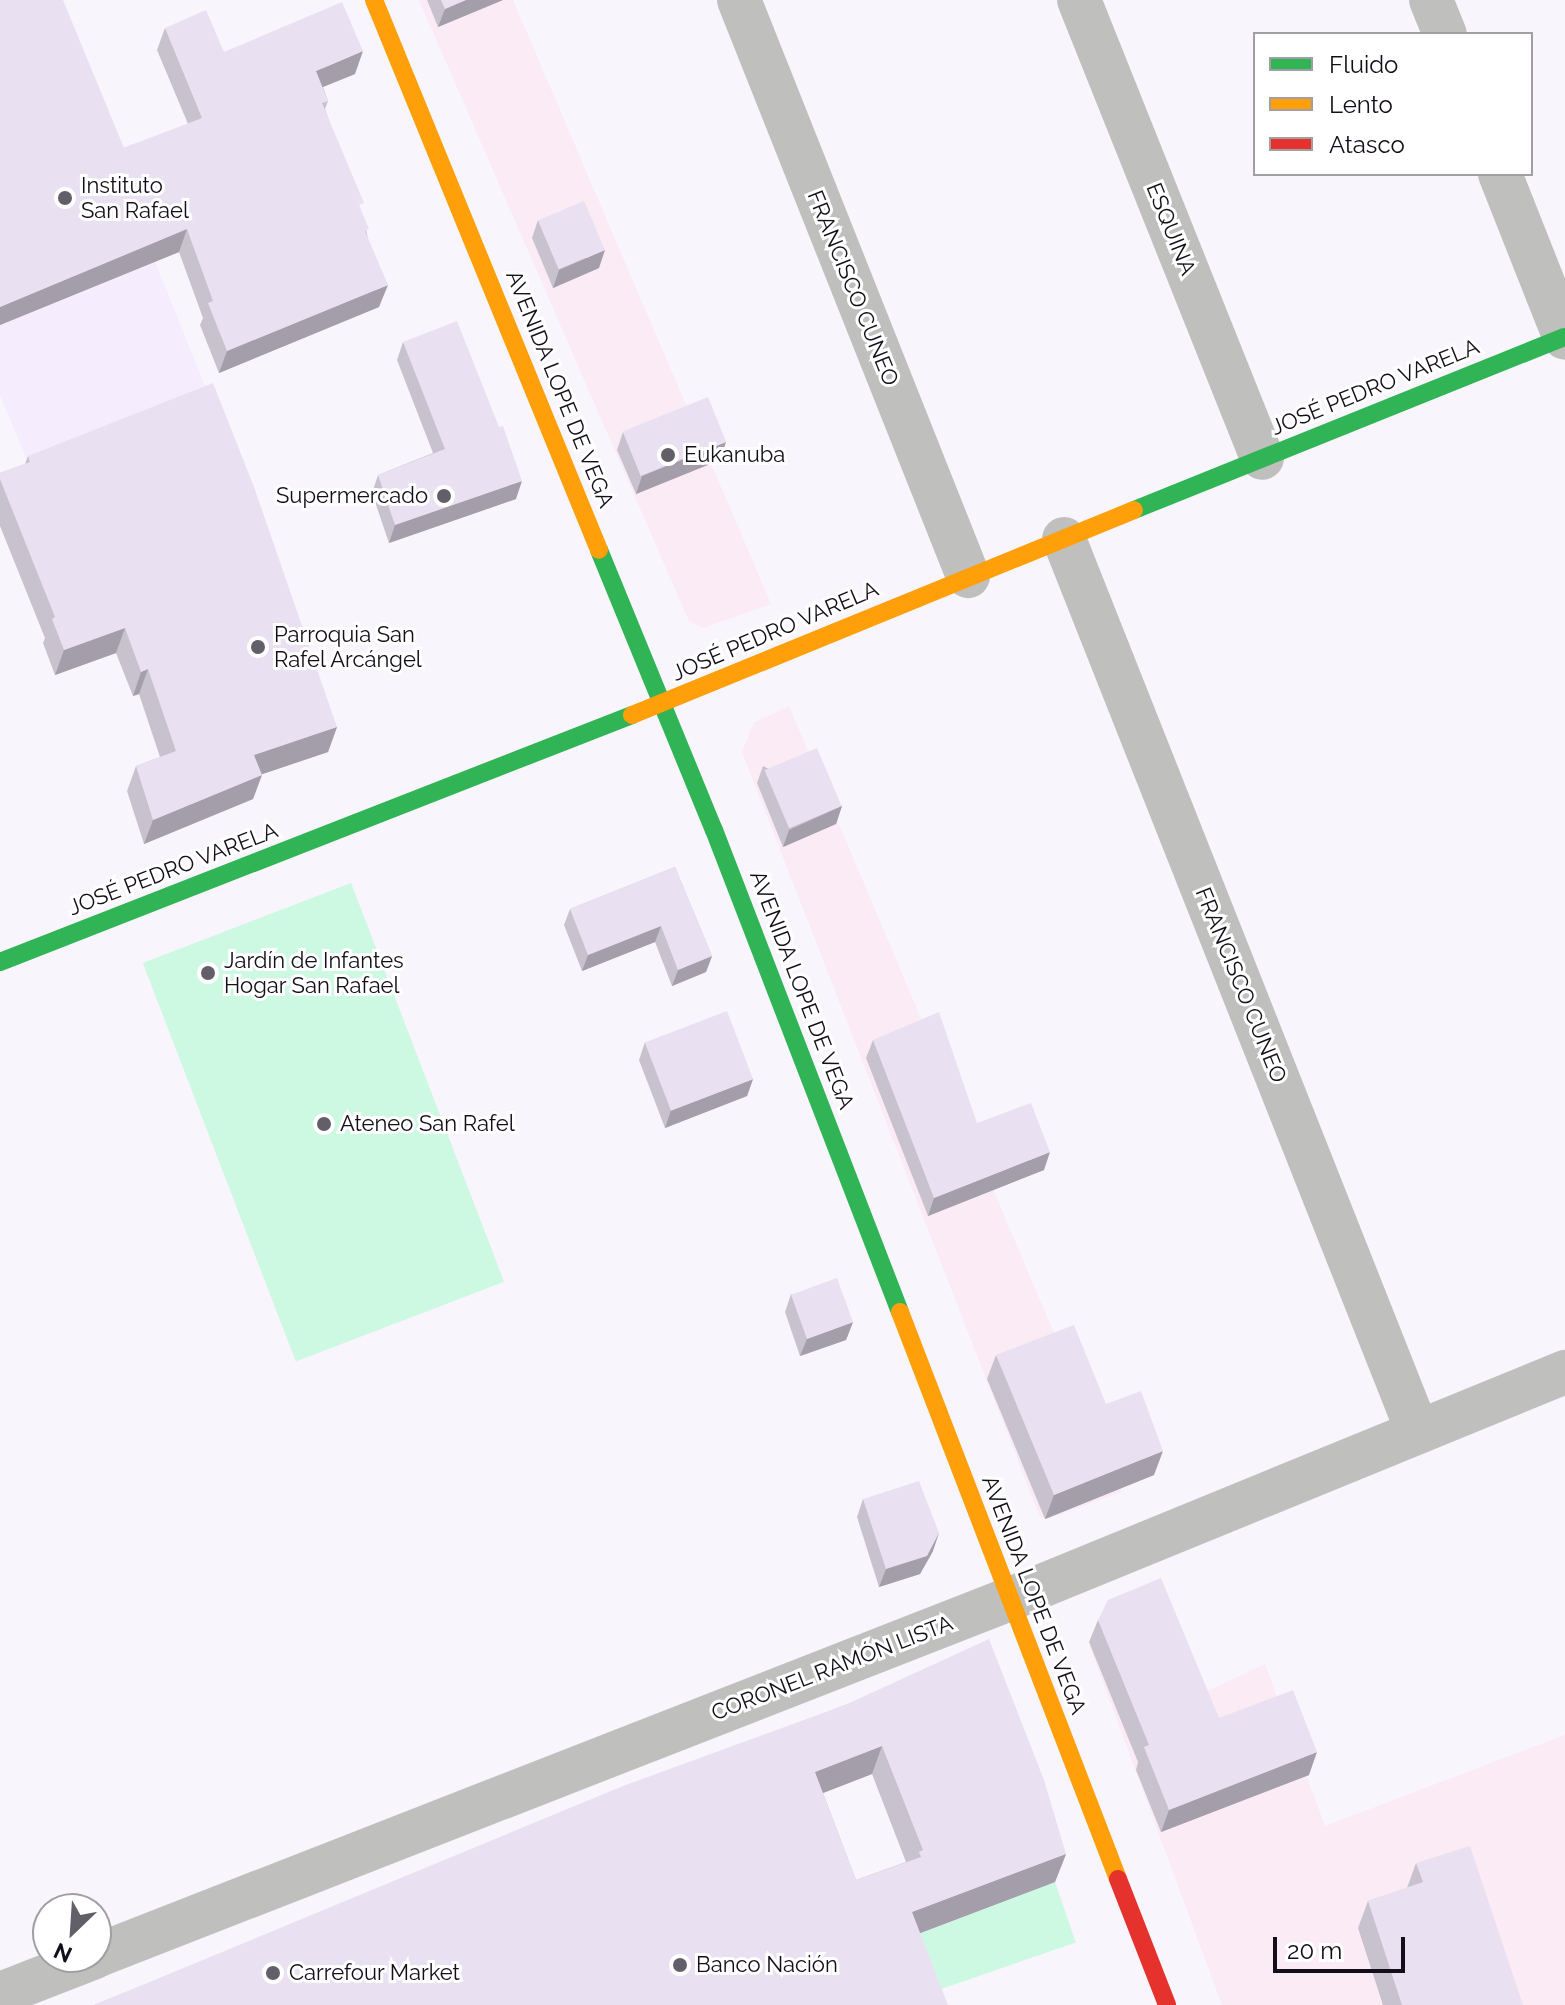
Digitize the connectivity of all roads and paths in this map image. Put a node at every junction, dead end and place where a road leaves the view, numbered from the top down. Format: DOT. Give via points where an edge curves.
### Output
graph roads {
  1 [pos="374,0"];
  2 [pos="739,0"];
  3 [pos="1079,0"];
  4 [pos="1431,0"];
  5 [pos="1444,32"];
  6 [pos="1501,176"];
  7 [pos="1565,337"];
  8 [pos="1262,458"];
  9 [pos="1064,539"];
  10 [pos="968,576"];
  11 [pos="664,703"];
  12 [pos="0,962"];
  13 [pos="1565,1372"];
  14 [pos="1417,1430"];
  15 [pos="1010,1599"];
  16 [pos="112,1950"];
  17 [pos="54,1973"];
  18 [pos="0,1994"];
  19 [pos="1167,2005"];
  1 -- 11 [label="main road, AVENIDA LOPE DE VEGA"];
  2 -- 10 [label="street, FRANCISCO CUNEO"];
  3 -- 8 [label="street, ESQUINA"];
  4 -- 5 [label="street"];
  6 -- 7 [label="street"];
  7 -- 8 [label="main road, JOSÉ PEDRO VARELA"];
  8 -- 9 [label="main road, JOSÉ PEDRO VARELA"];
  9 -- 10 [label="main road, JOSÉ PEDRO VARELA"];
  9 -- 14 [label="street, FRANCISCO CUNEO"];
  10 -- 11 [label="main road, JOSÉ PEDRO VARELA"];
  11 -- 12 [label="main road, JOSÉ PEDRO VARELA"];
  11 -- 15 [label="main road, AVENIDA LOPE DE VEGA"];
  13 -- 14 [label="street, CORONEL RAMÓN LISTA"];
  14 -- 15 [label="street, CORONEL RAMÓN LISTA"];
  15 -- 16 [label="street, CORONEL RAMÓN LISTA"];
  15 -- 19 [label="main road, AVENIDA LOPE DE VEGA"];
  17 -- 18 [label="street, CORONEL RAMÓN LISTA"];
}
